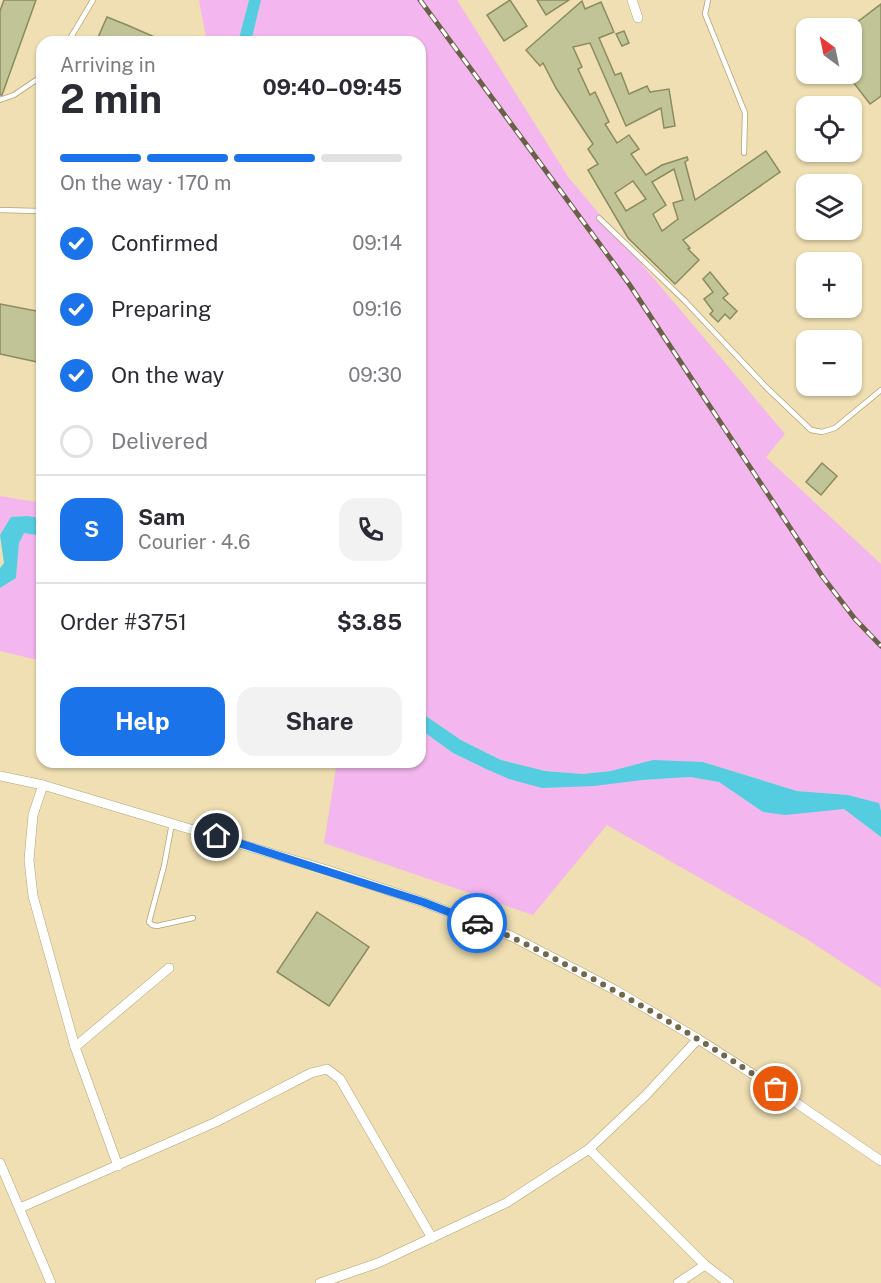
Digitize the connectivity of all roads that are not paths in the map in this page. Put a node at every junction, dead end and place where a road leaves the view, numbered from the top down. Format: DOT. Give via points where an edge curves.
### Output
graph roads {
  1 [pos="93,0"];
  2 [pos="632,0"];
  3 [pos="708,0"];
  4 [pos="638,18"];
  5 [pos="72,36"];
  6 [pos="36,80"];
  7 [pos="0,100"];
  8 [pos="744,153"];
  9 [pos="0,210"];
  10 [pos="36,211"];
  11 [pos="599,218"];
  12 [pos="881,390"];
  13 [pos="0,776"];
  14 [pos="43,786"];
  15 [pos="172,823"];
  16 [pos="193,918"];
  17 [pos="169,968"];
  18 [pos="698,1039"];
  19 [pos="75,1047"];
  20 [pos="589,1149"];
  21 [pos="881,1161"];
  22 [pos="0,1163"];
  23 [pos="118,1166"];
  24 [pos="20,1208"];
  25 [pos="432,1238"];
  26 [pos="705,1265"];
  27 [pos="51,1283"];
  28 [pos="320,1283"];
  29 [pos="678,1283"];
  30 [pos="729,1283"];
  1 -- 5 [label="lane"];
  2 -- 4 [label="street"];
  3 -- 8 [label="lane" via="705,14 745,113"];
  6 -- 7 [label="lane"];
  9 -- 10 [label="lane"];
  11 -- 12 [label="lane" via="811,430 835,428"];
  13 -- 14 [label="street"];
  14 -- 15 [label="street"];
  14 -- 19 [label="street" via="33,815 29,860 33,896"];
  15 -- 16 [label="lane" via="149,922 157,926"];
  15 -- 18 [label="street" via="423,902 511,936"];
  17 -- 19 [label="street"];
  18 -- 20 [label="street"];
  18 -- 21 [label="street"];
  19 -- 23 [label="street"];
  20 -- 25 [label="street" via="506,1203"];
  20 -- 26 [label="street"];
  22 -- 24 [label="street"];
  23 -- 24 [label="street"];
  23 -- 25 [label="street" via="311,1073 327,1069 340,1079"];
  24 -- 27 [label="street"];
  25 -- 28 [label="street" via="378,1263"];
  26 -- 29 [label="street"];
  26 -- 30 [label="street"];
}
